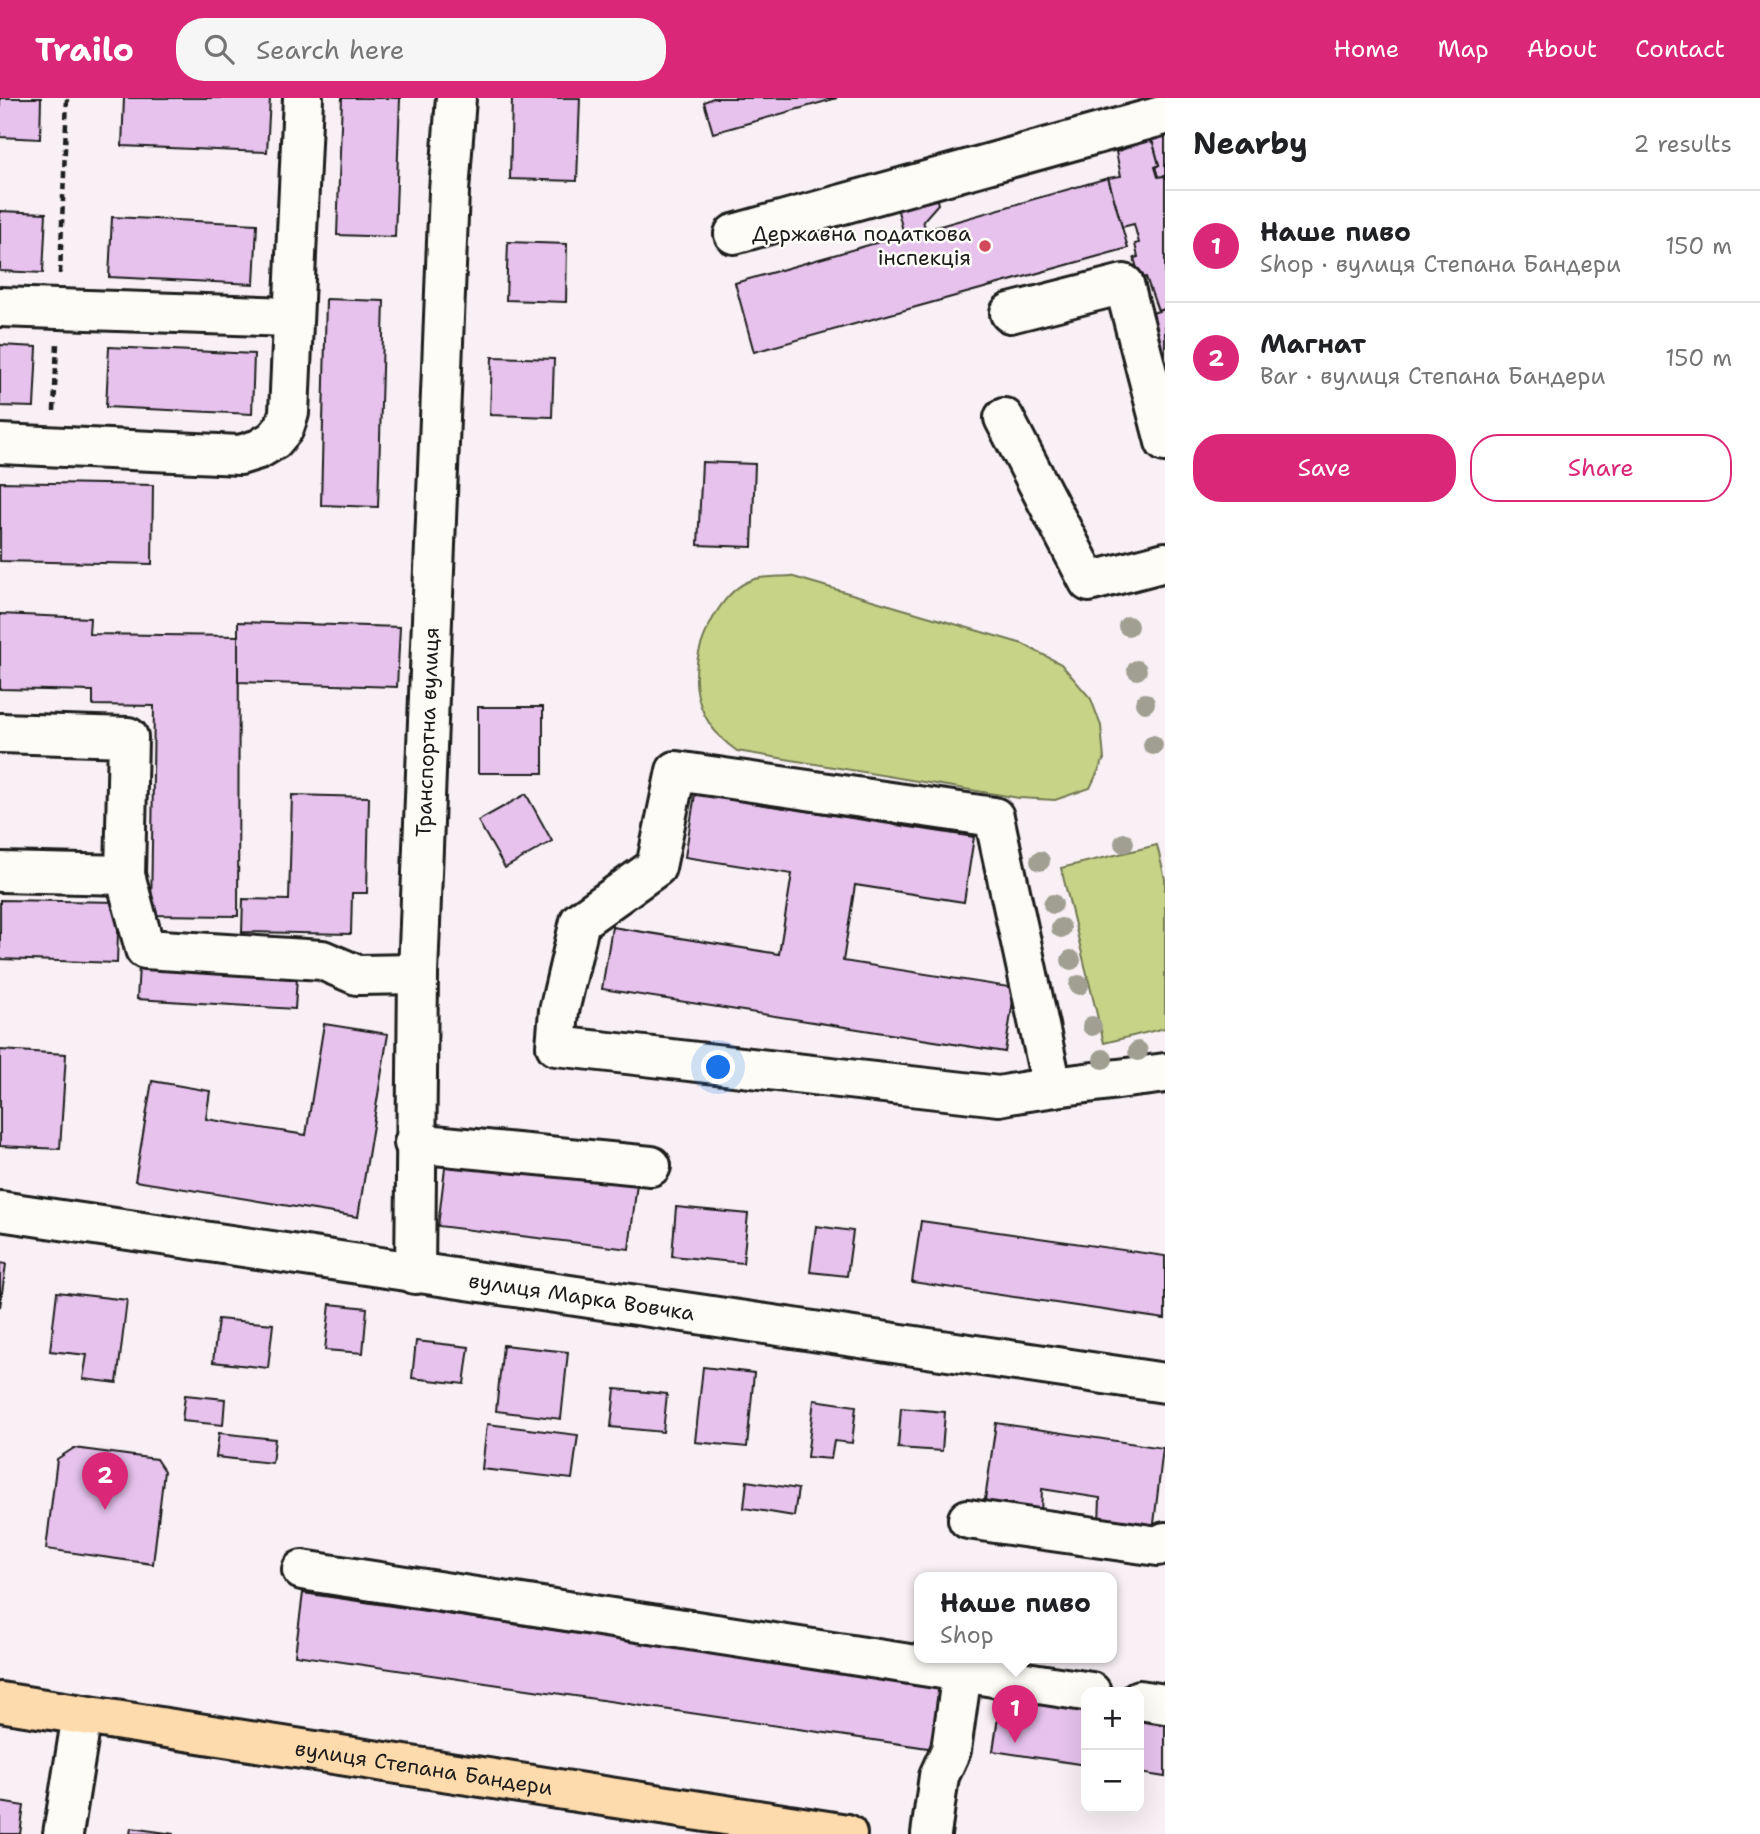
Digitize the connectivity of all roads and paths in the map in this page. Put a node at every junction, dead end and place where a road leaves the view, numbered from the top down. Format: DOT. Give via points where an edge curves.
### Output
graph roads {
  1 [pos="303,98"];
  2 [pos="456,98"];
  3 [pos="1165,115"];
  4 [pos="734,234"];
  5 [pos="0,307"];
  6 [pos="1010,313"];
  7 [pos="291,317"];
  8 [pos="1004,418"];
  9 [pos="1165,442"];
  10 [pos="0,444"];
  11 [pos="1165,562"];
  12 [pos="0,733"];
  13 [pos="0,872"];
  14 [pos="125,875"];
  15 [pos="418,974"];
  16 [pos="1165,1073"];
  17 [pos="1052,1086"];
  18 [pos="414,1143"];
  19 [pos="651,1166"];
  20 [pos="0,1211"];
  21 [pos="415,1274"];
  22 [pos="1165,1383"];
  23 [pos="968,1519"];
  24 [pos="1165,1542"];
  25 [pos="302,1570"];
  26 [pos="962,1672"];
  27 [pos="1081,1690"];
  28 [pos="1144,1701"];
  29 [pos="0,1702"];
  30 [pos="1165,1704"];
  31 [pos="82,1715"];
  32 [pos="63,1834"];
  33 [pos="847,1834"];
  34 [pos="931,1834"];
  1 -- 7 [label="street"];
  2 -- 15 [label="street, Транспортна вулиця"];
  3 -- 4 [label="street"];
  5 -- 7 [label="street"];
  6 -- 9 [label="street" via="1124,284"];
  7 -- 10 [label="street" via="289,413 284,428 259,449 240,455"];
  8 -- 11 [label="street" via="1089,582"];
  12 -- 14 [label="street" via="128,737"];
  13 -- 14 [label="street"];
  14 -- 15 [label="street" via="145,949 322,960 357,975"];
  15 -- 18 [label="street, Транспортна вулиця"];
  16 -- 17 [label="street"];
  17 -- 17 [label="street" via="994,817 676,771 656,867 580,921 559,1011 556,1046 999,1096"];
  18 -- 19 [label="street"];
  18 -- 21 [label="street, Транспортна вулиця"];
  20 -- 21 [label="street, вулиця Марка Вовчка"];
  21 -- 22 [label="street, вулиця Марка Вовчка"];
  23 -- 24 [label="street" via="1158,1546"];
  25 -- 26 [label="street"];
  26 -- 27 [label="street"];
  26 -- 34 [label="street" via="951,1750 939,1776"];
  28 -- 30 [label="street"];
  29 -- 31 [label="main road, вулиця Степана Бандери"];
  31 -- 32 [label="street"];
  31 -- 33 [label="main road, вулиця Степана Бандери"];
}
